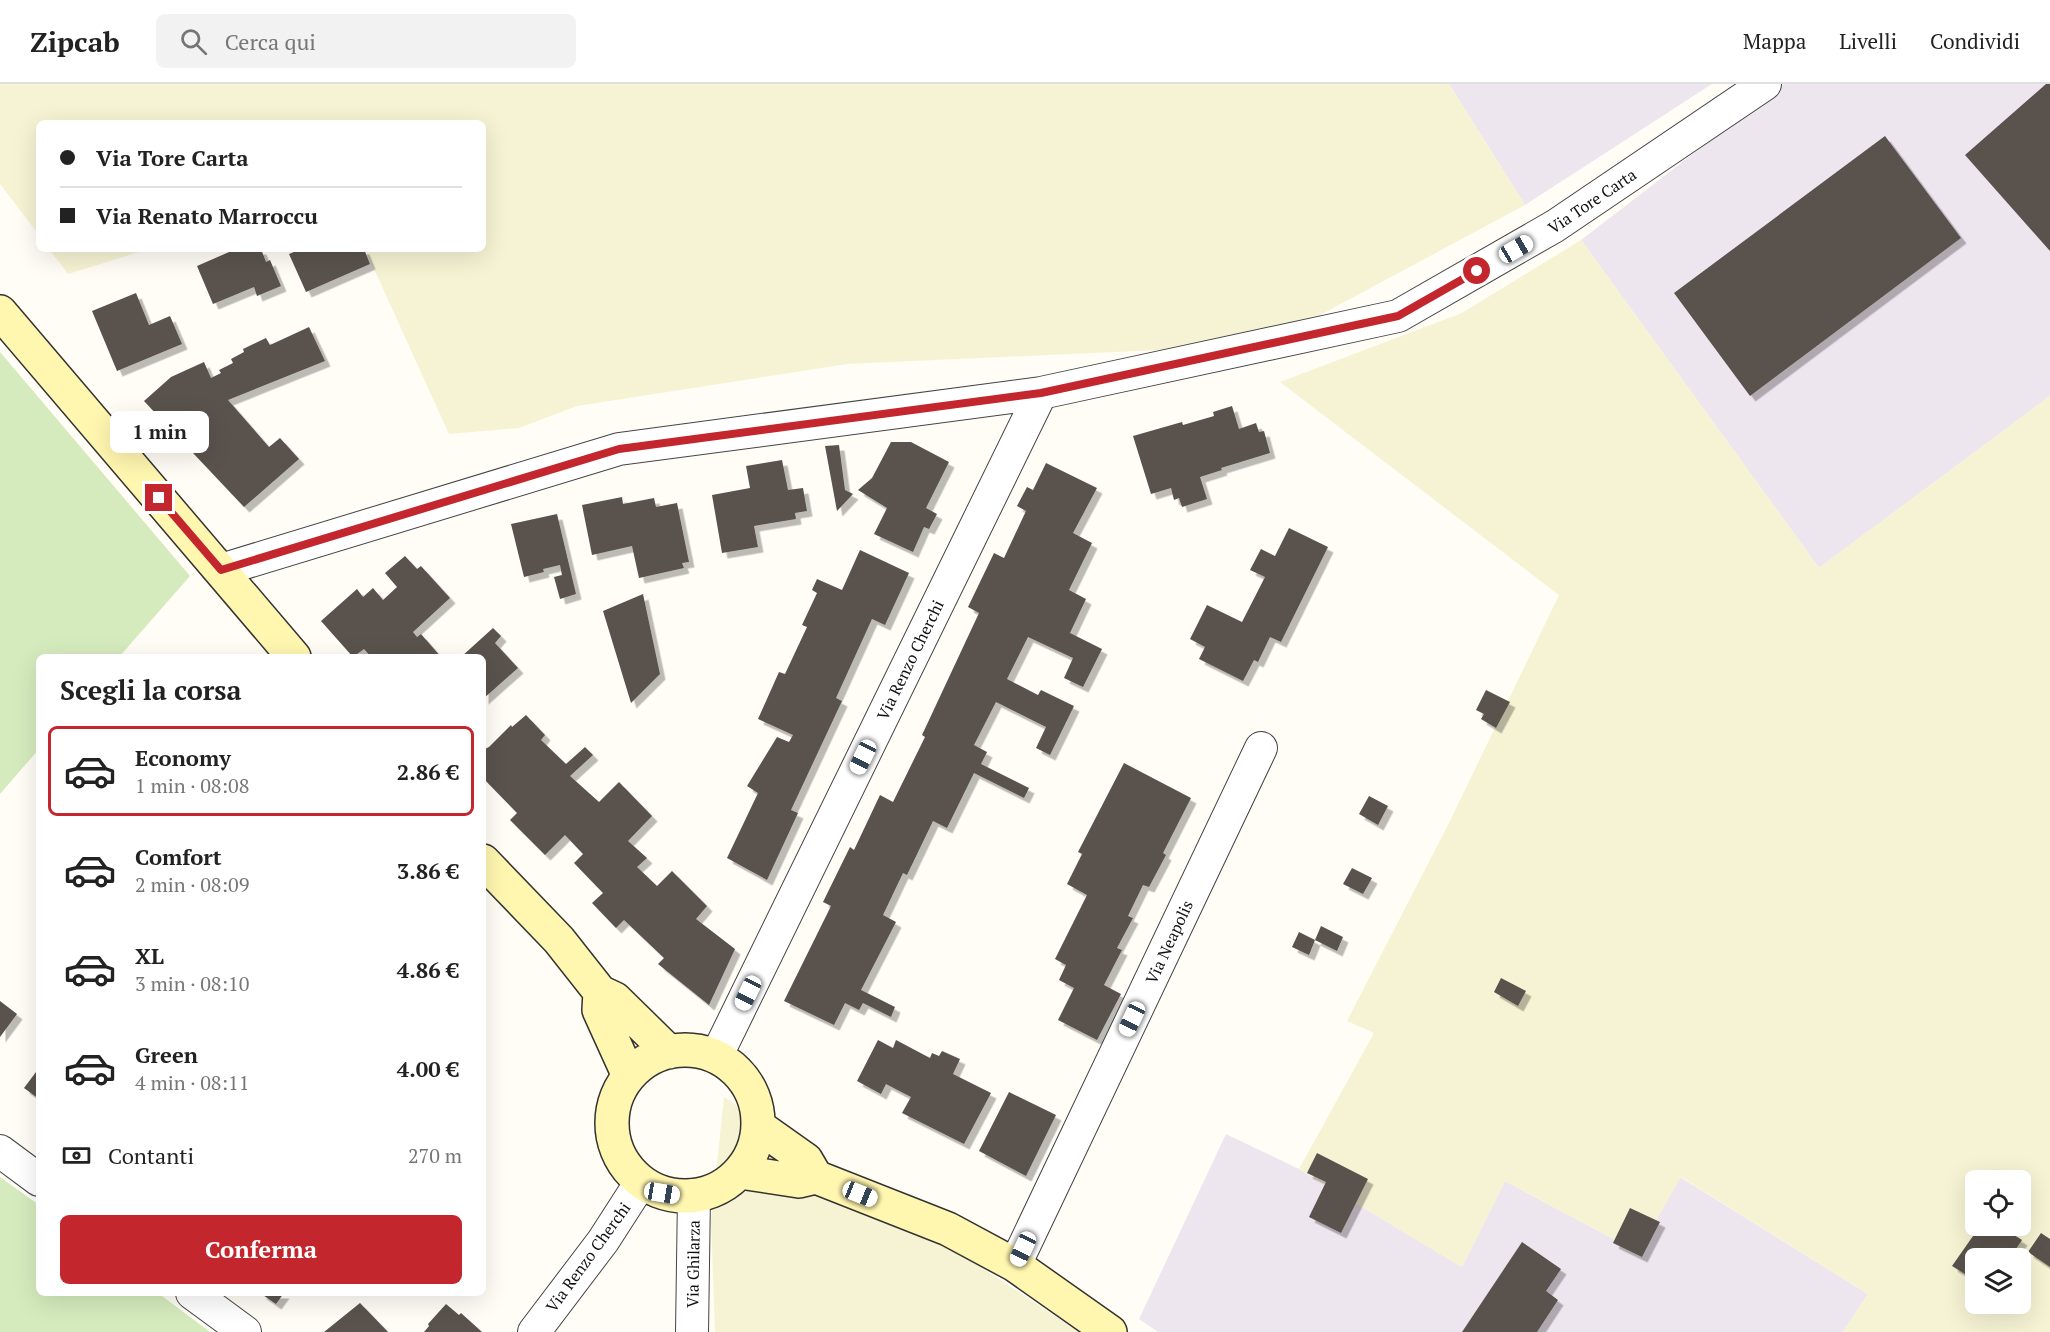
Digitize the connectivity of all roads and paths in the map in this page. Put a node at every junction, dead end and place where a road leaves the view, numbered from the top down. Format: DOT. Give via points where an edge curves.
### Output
graph roads {
  1 [pos="1765,84"];
  2 [pos="0,312"];
  3 [pos="1041,393"];
  4 [pos="221,570"];
  5 [pos="291,654"];
  6 [pos="1261,748"];
  7 [pos="486,864"];
  8 [pos="600,992"];
  9 [pos="669,1052"];
  10 [pos="716,1057"];
  11 [pos="629,1076"];
  12 [pos="758,1126"];
  13 [pos="0,1151"];
  14 [pos="740,1172"];
  15 [pos="816,1177"];
  16 [pos="36,1178"];
  17 [pos="641,1182"];
  18 [pos="694,1195"];
  19 [pos="1015,1265"];
  20 [pos="196,1296"];
  21 [pos="245,1332"];
  22 [pos="534,1332"];
  23 [pos="692,1332"];
  24 [pos="1110,1332"];
  1 -- 3 [label="street, Via Tore Carta" via="1555,226 1398,316"];
  2 -- 4 [label="main road"];
  3 -- 4 [label="street, Via Tore Carta" via="619,449"];
  3 -- 10 [label="street, Via Renzo Cherchi"];
  4 -- 5 [label="main road"];
  6 -- 19 [label="street, Via Neapolis"];
  7 -- 8 [label="main road" via="559,940"];
  8 -- 9 [label="main road" via="615,999"];
  8 -- 11 [label="main road" via="599,1010"];
  9 -- 10 [label="main road" via="693,1050"];
  9 -- 11 [label="main road" via="647,1061"];
  10 -- 12 [label="main road" via="737,1071 751,1091"];
  11 -- 17 [label="main road" via="617,1096 612,1119 615,1143 624,1164"];
  12 -- 14 [label="main road" via="757,1140"];
  12 -- 15 [label="main road" via="806,1160"];
  13 -- 16 [label="street"];
  14 -- 15 [label="main road" via="799,1181"];
  14 -- 18 [label="main road" via="709,1193"];
  15 -- 19 [label="main road" via="948,1229"];
  17 -- 18 [label="main road" via="662,1193"];
  17 -- 22 [label="street, Via Renzo Cherchi" via="603,1241"];
  18 -- 23 [label="street, Via Ghilarza"];
  19 -- 24 [label="main road"];
  20 -- 21 [label="street"];
}
